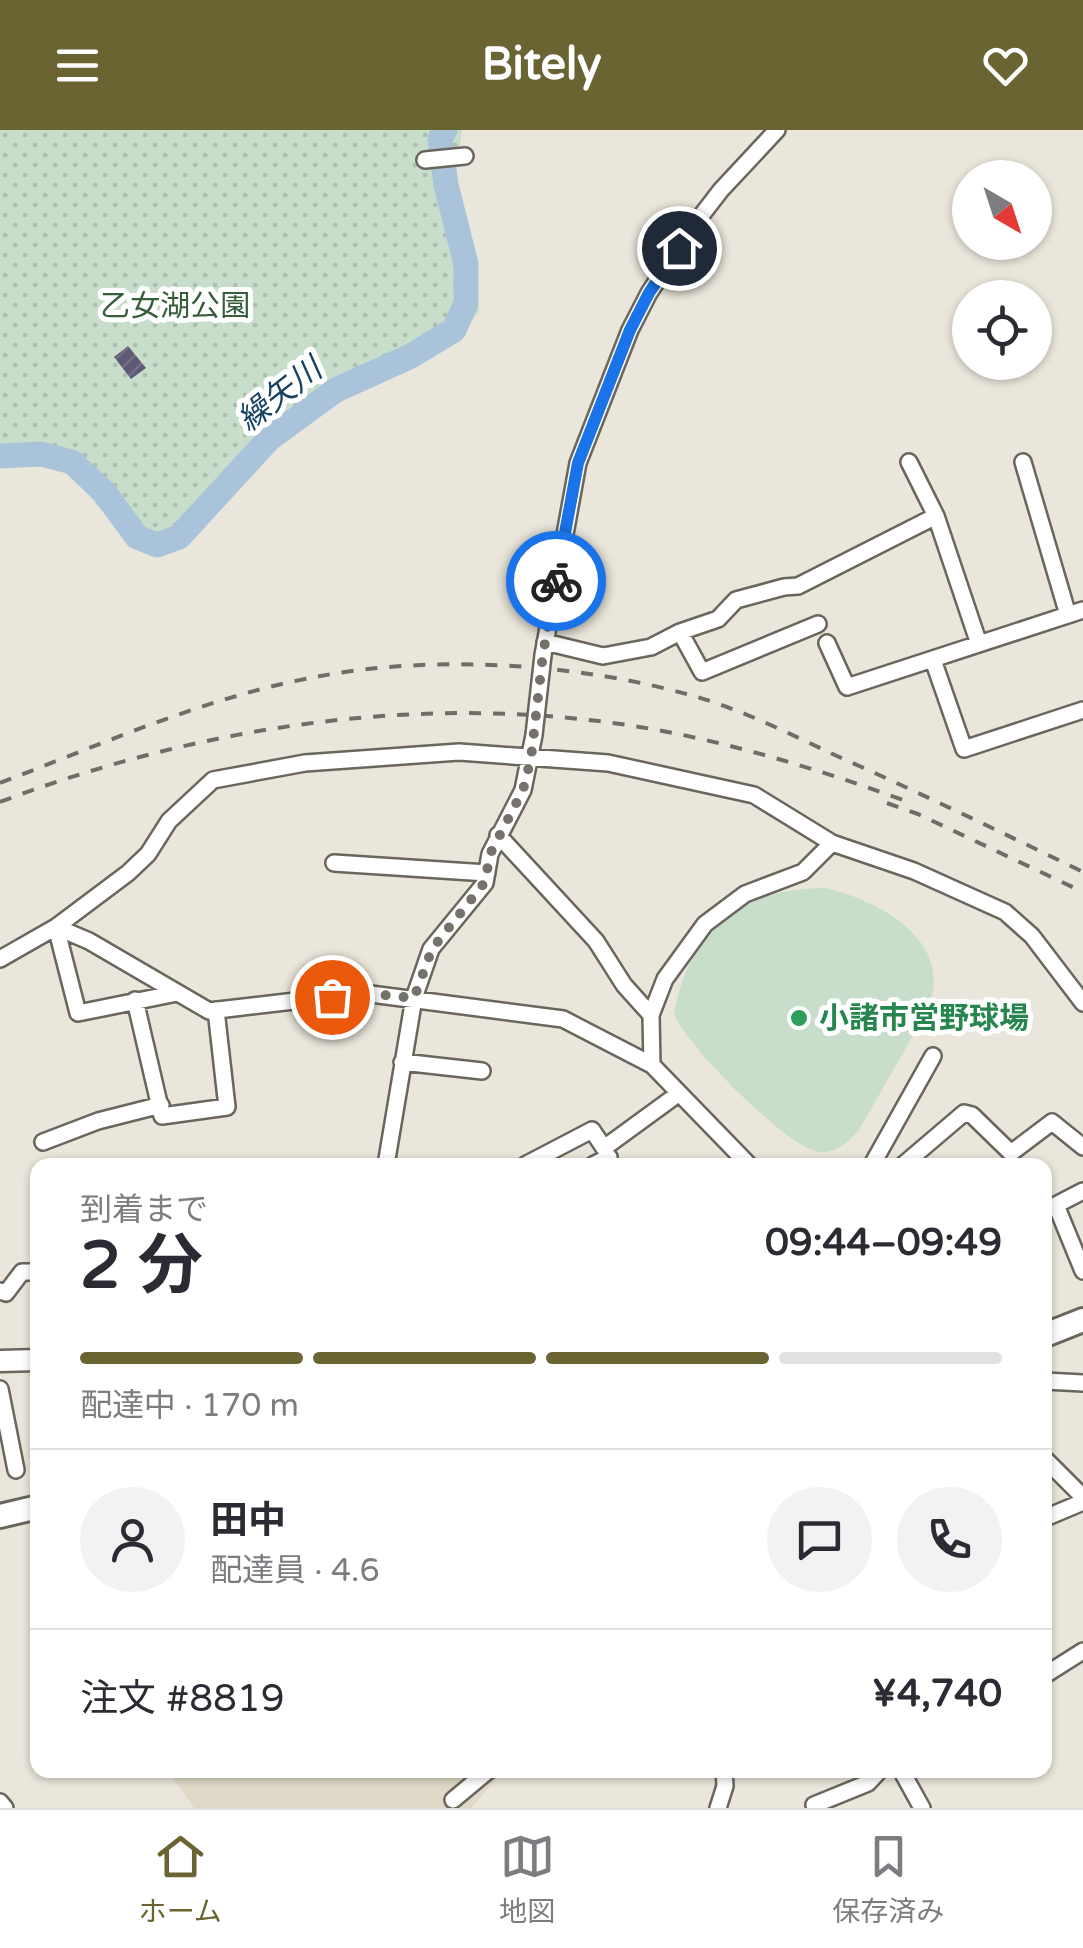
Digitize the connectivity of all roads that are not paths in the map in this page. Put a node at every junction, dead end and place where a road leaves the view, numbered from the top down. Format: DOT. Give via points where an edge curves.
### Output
graph roads {
  1 [pos="777,130"];
  2 [pos="465,156"];
  3 [pos="425,160"];
  4 [pos="909,462"];
  5 [pos="1022,462"];
  6 [pos="936,516"];
  7 [pos="1075,613"];
  8 [pos="818,624"];
  9 [pos="680,632"];
  10 [pos="828,642"];
  11 [pos="979,644"];
  12 [pos="544,648"];
  13 [pos="933,660"];
  14 [pos="1083,710"];
  15 [pos="531,758"];
  16 [pos="498,835"];
  17 [pos="832,843"];
  18 [pos="334,863"];
  19 [pos="487,872"];
  20 [pos="56,927"];
  21 [pos="0,959"];
  22 [pos="177,992"];
  23 [pos="414,998"];
  24 [pos="136,1000"];
  25 [pos="1083,1003"];
  26 [pos="216,1010"];
  27 [pos="651,1016"];
  28 [pos="933,1056"];
  29 [pos="402,1062"];
  30 [pos="652,1065"];
  31 [pos="482,1071"];
  32 [pos="678,1094"];
  33 [pos="161,1106"];
  34 [pos="43,1142"];
  35 [pos="1083,1147"];
  36 [pos="609,1157"];
  37 [pos="387,1158"];
  38 [pos="538,1158"];
  39 [pos="742,1158"];
  40 [pos="876,1158"];
  41 [pos="911,1158"];
  42 [pos="1083,1191"];
  43 [pos="1083,1270"];
  44 [pos="30,1272"];
  45 [pos="0,1291"];
  46 [pos="1083,1320"];
  47 [pos="1052,1332"];
  48 [pos="0,1360"];
  49 [pos="30,1360"];
  50 [pos="1052,1381"];
  51 [pos="1083,1383"];
  52 [pos="0,1388"];
  53 [pos="1052,1467"];
  54 [pos="16,1470"];
  55 [pos="1083,1500"];
  56 [pos="30,1509"];
  57 [pos="1052,1515"];
  58 [pos="0,1516"];
  59 [pos="1083,1651"];
  60 [pos="1052,1671"];
  61 [pos="479,1778"];
  62 [pos="724,1778"];
  63 [pos="873,1778"];
  64 [pos="905,1778"];
  65 [pos="453,1800"];
  66 [pos="718,1808"];
  67 [pos="815,1808"];
  68 [pos="922,1808"];
  1 -- 12 [label="street" via="694,225 630,330 578,463"];
  2 -- 3 [label="street"];
  4 -- 6 [label="street"];
  5 -- 7 [label="street"];
  6 -- 9 [label="street" via="798,586 736,600 718,619"];
  6 -- 11 [label="street"];
  7 -- 11 [label="street"];
  8 -- 9 [label="street" via="702,672"];
  9 -- 12 [label="street" via="652,647 603,656"];
  10 -- 13 [label="street" via="847,688"];
  11 -- 13 [label="street"];
  12 -- 15 [label="street, bridge"];
  13 -- 14 [label="street" via="964,749"];
  15 -- 16 [label="street" via="514,813"];
  15 -- 17 [label="street" via="608,763 754,795"];
  15 -- 20 [label="street" via="459,752 378,757 213,780 169,820 128,873"];
  16 -- 19 [label="street"];
  16 -- 27 [label="street" via="596,941"];
  17 -- 25 [label="street" via="1004,912 1032,936"];
  17 -- 27 [label="street" via="803,872 745,894 704,924 665,979"];
  18 -- 19 [label="street"];
  19 -- 23 [label="street" via="432,949"];
  20 -- 21 [label="street"];
  20 -- 22 [label="street"];
  20 -- 24 [label="street" via="78,1013"];
  22 -- 24 [label="street"];
  22 -- 26 [label="street"];
  23 -- 26 [label="street" via="364,993"];
  23 -- 29 [label="street"];
  23 -- 30 [label="street" via="563,1019"];
  24 -- 33 [label="street"];
  26 -- 33 [label="street" via="226,1107 162,1116"];
  27 -- 30 [label="street"];
  28 -- 40 [label="street"];
  29 -- 31 [label="street"];
  29 -- 37 [label="street"];
  30 -- 32 [label="street"];
  32 -- 36 [label="street"];
  32 -- 39 [label="street"];
  33 -- 34 [label="street"];
  35 -- 41 [label="street" via="1052,1122 1011,1153 964,1114"];
  36 -- 38 [label="street" via="592,1130"];
  42 -- 43 [label="street" via="1056,1205"];
  44 -- 45 [label="street"];
  46 -- 47 [label="highway"];
  48 -- 49 [label="main road"];
  50 -- 51 [label="street"];
  52 -- 54 [label="street"];
  53 -- 55 [label="street"];
  55 -- 57 [label="street"];
  56 -- 58 [label="highway"];
  59 -- 60 [label="street"];
  61 -- 65 [label="street"];
  62 -- 66 [label="street"];
  63 -- 67 [label="street"];
  64 -- 68 [label="street"];
}
